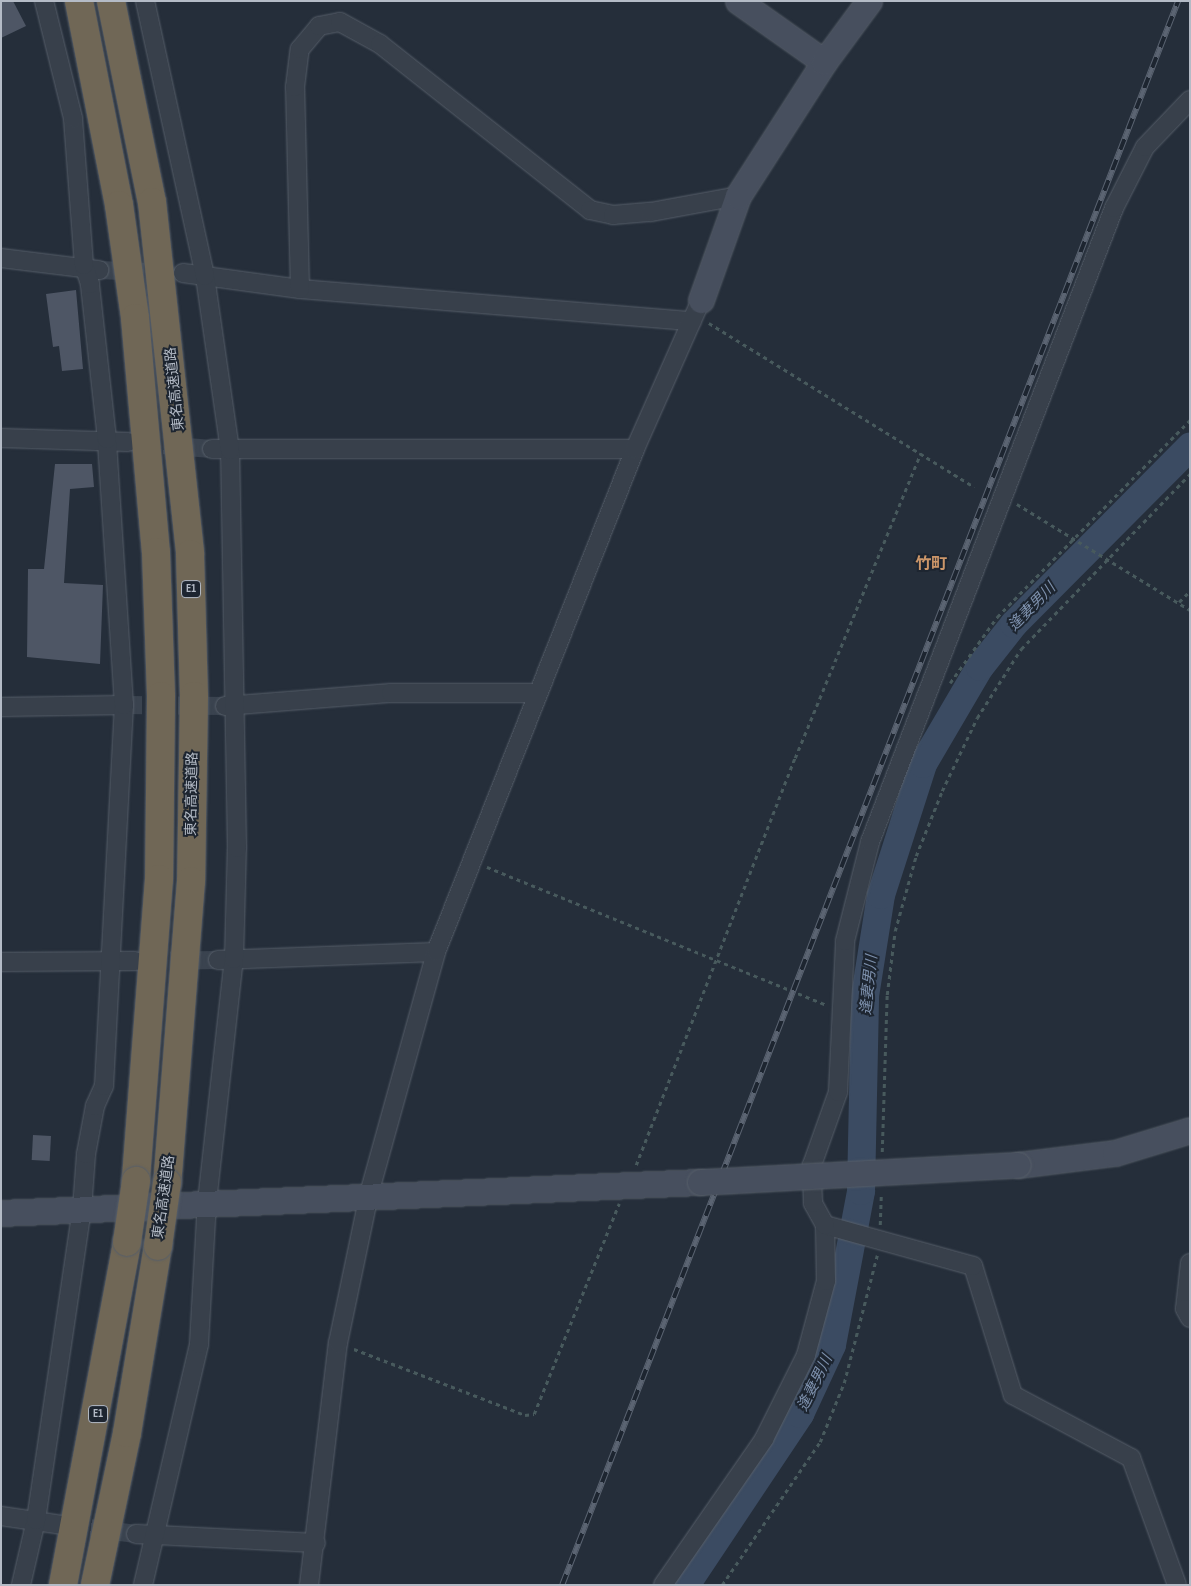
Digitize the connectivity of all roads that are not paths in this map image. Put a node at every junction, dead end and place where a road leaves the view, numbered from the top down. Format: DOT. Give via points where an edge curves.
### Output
graph roads {
  1 [pos="44,1"];
  2 [pos="80,1"];
  3 [pos="111,1"];
  4 [pos="145,1"];
  5 [pos="738,1"];
  6 [pos="869,1"];
  7 [pos="824,62"];
  8 [pos="1190,100"];
  9 [pos="738,196"];
  10 [pos="1,258"];
  11 [pos="91,268"];
  12 [pos="183,273"];
  13 [pos="205,276"];
  14 [pos="300,289"];
  15 [pos="696,312"];
  16 [pos="1,438"];
  17 [pos="107,439"];
  18 [pos="128,442"];
  19 [pos="212,449"];
  20 [pos="634,449"];
  21 [pos="230,450"];
  22 [pos="538,693"];
  23 [pos="124,705"];
  24 [pos="231,706"];
  25 [pos="1,707"];
  26 [pos="436,952"];
  27 [pos="226,959"];
  28 [pos="113,960"];
  29 [pos="135,961"];
  30 [pos="1,962"];
  31 [pos="1190,1130"];
  32 [pos="369,1194"];
  33 [pos="207,1202"];
  34 [pos="82,1209"];
  35 [pos="1,1213"];
  36 [pos="825,1225"];
  37 [pos="1190,1264"];
  38 [pos="1190,1318"];
  39 [pos="1,1516"];
  40 [pos="36,1520"];
  41 [pos="63,1525"];
  42 [pos="136,1534"];
  43 [pos="154,1536"];
  44 [pos="316,1543"];
  45 [pos="20,1585"];
  46 [pos="63,1585"];
  47 [pos="94,1585"];
  48 [pos="143,1585"];
  49 [pos="309,1585"];
  50 [pos="663,1585"];
  51 [pos="1177,1585"];
  1 -- 11 [label="street" via="73,118"];
  2 -- 46 [label="highway, E1, bridge" via="119,205 135,318 156,552 161,696 159,879 136,1181"];
  3 -- 47 [label="highway, 東名高速道路 / E1, bridge" via="152,202 190,554 194,696 191,881 167,1183 127,1433"];
  4 -- 13 [label="street"];
  5 -- 7 [label="street"];
  6 -- 7 [label="street"];
  7 -- 9 [label="street"];
  8 -- 36 [label="street" via="1145,147 1129,175 870,842 845,941 838,1092 812,1165 813,1203"];
  9 -- 14 [label="street" via="651,212 613,215 590,210 380,44 340,22 319,26 300,49 295,87"];
  9 -- 15 [label="street"];
  10 -- 11 [label="street"];
  11 -- 17 [label="street"];
  12 -- 13 [label="street"];
  13 -- 14 [label="street"];
  13 -- 21 [label="street"];
  14 -- 15 [label="street"];
  15 -- 20 [label="street"];
  16 -- 17 [label="street"];
  17 -- 18 [label="street"];
  17 -- 23 [label="street"];
  19 -- 21 [label="street"];
  20 -- 21 [label="street"];
  20 -- 22 [label="street"];
  21 -- 24 [label="street"];
  22 -- 24 [label="street" via="391,693"];
  22 -- 26 [label="street"];
  23 -- 25 [label="street"];
  23 -- 28 [label="street"];
  24 -- 27 [label="street"];
  26 -- 27 [label="street"];
  26 -- 32 [label="street"];
  27 -- 33 [label="street" via="223,1090"];
  28 -- 29 [label="street"];
  28 -- 30 [label="street"];
  28 -- 34 [label="street" via="104,1086 95,1106 86,1154"];
  31 -- 32 [label="street, bridge" via="1115,1153 1018,1165 700,1182"];
  32 -- 33 [label="street"];
  32 -- 44 [label="street" via="338,1343"];
  33 -- 34 [label="street"];
  33 -- 43 [label="street" via="199,1344"];
  34 -- 35 [label="street"];
  34 -- 40 [label="street"];
  36 -- 50 [label="street" via="826,1281 806,1355 764,1439"];
  36 -- 51 [label="street" via="973,1266 1013,1395 1131,1458"];
  37 -- 38 [label="street" via="1185,1309"];
  39 -- 40 [label="street"];
  40 -- 41 [label="street"];
  40 -- 45 [label="street"];
  42 -- 43 [label="street"];
  43 -- 44 [label="street"];
  43 -- 48 [label="street"];
  44 -- 49 [label="street"];
}
